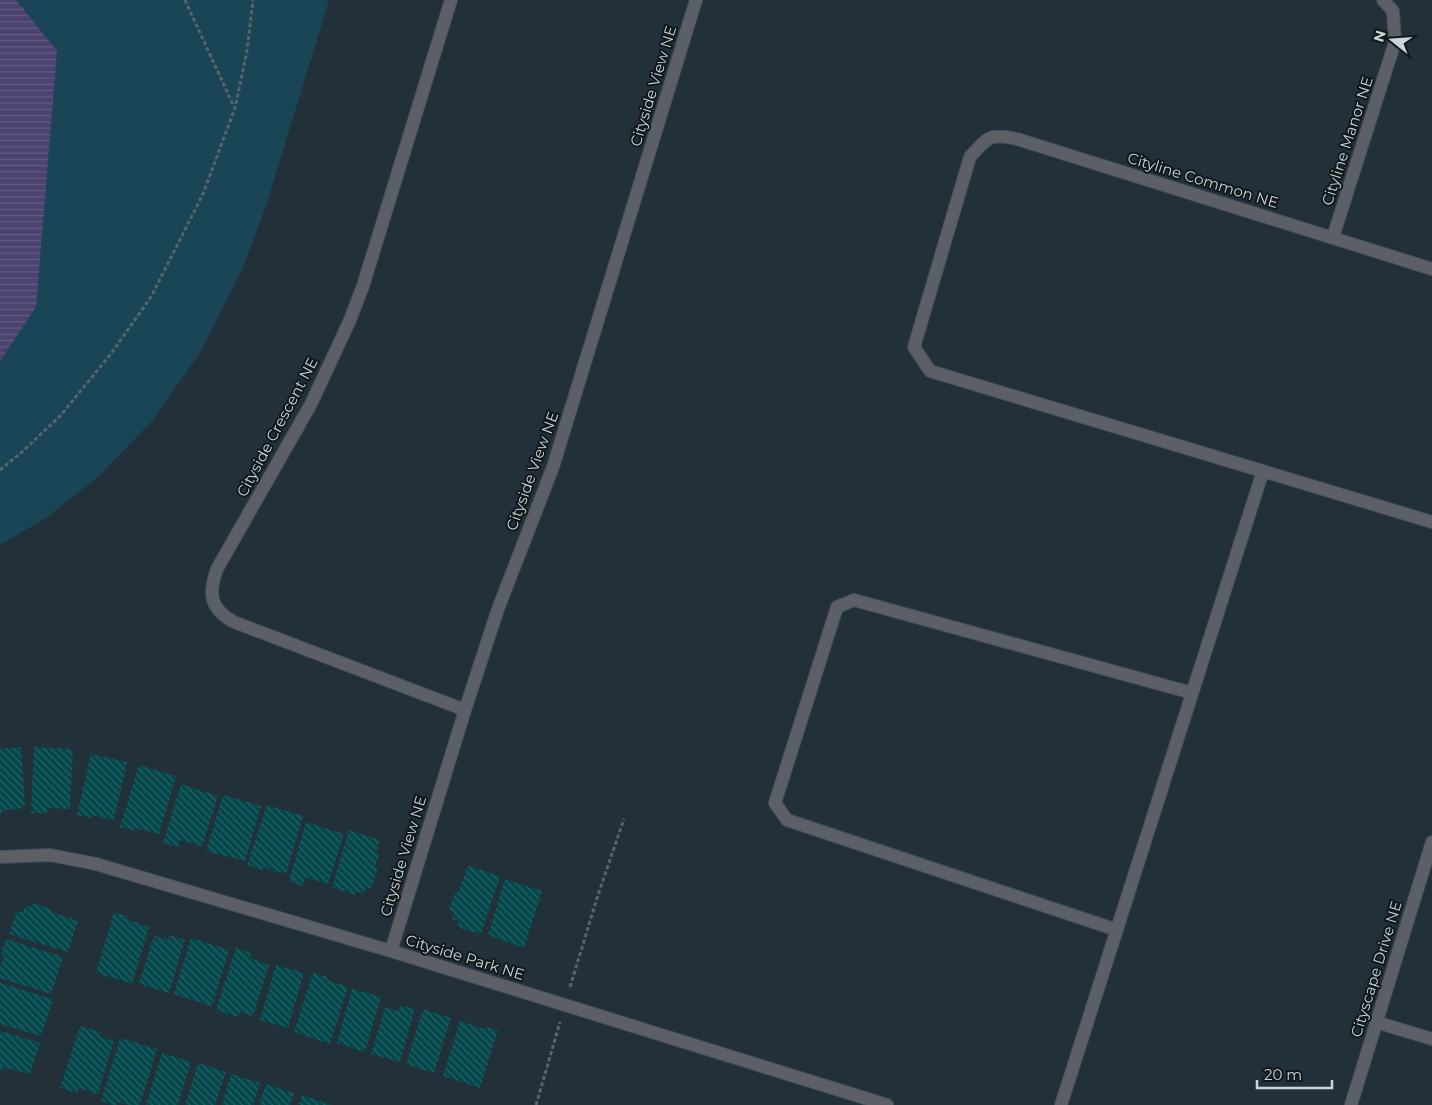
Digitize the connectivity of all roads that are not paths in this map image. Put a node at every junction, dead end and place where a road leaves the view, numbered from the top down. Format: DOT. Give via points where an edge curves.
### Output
graph roads {
  1 [pos="451,0"];
  2 [pos="696,0"];
  3 [pos="1382,0"];
  4 [pos="1333,237"];
  5 [pos="1432,269"];
  6 [pos="1263,471"];
  7 [pos="1432,522"];
  8 [pos="1192,693"];
  9 [pos="465,710"];
  10 [pos="1432,842"];
  11 [pos="0,857"];
  12 [pos="1117,930"];
  13 [pos="391,951"];
  14 [pos="1376,1022"];
  15 [pos="1432,1039"];
  16 [pos="888,1105"];
  17 [pos="1061,1105"];
  18 [pos="1351,1105"];
  1 -- 9 [label="street, Cityside Crescent NE" via="350,320 311,404 217,569 211,592 222,616 234,622"];
  2 -- 9 [label="street, Cityside View NE" via="554,467 510,576"];
  3 -- 4 [label="street, Cityline Manor NE" via="1393,11 1395,42"];
  4 -- 5 [label="street, Cityline Common NE"];
  4 -- 6 [label="street, Cityline Common NE" via="1000,135 991,137 970,157 914,347 930,371"];
  6 -- 7 [label="street"];
  6 -- 8 [label="street"];
  8 -- 12 [label="street"];
  8 -- 12 [label="street" via="854,600 837,607 775,803 787,820"];
  9 -- 13 [label="street, Cityside View NE"];
  10 -- 14 [label="street, Cityscape Drive NE"];
  11 -- 13 [label="street, Cityside Park NE" via="50,855 96,864"];
  12 -- 17 [label="street"];
  13 -- 16 [label="street, Cityside Park NE"];
  14 -- 15 [label="street"];
  14 -- 18 [label="street, Cityscape Drive NE"];
}
